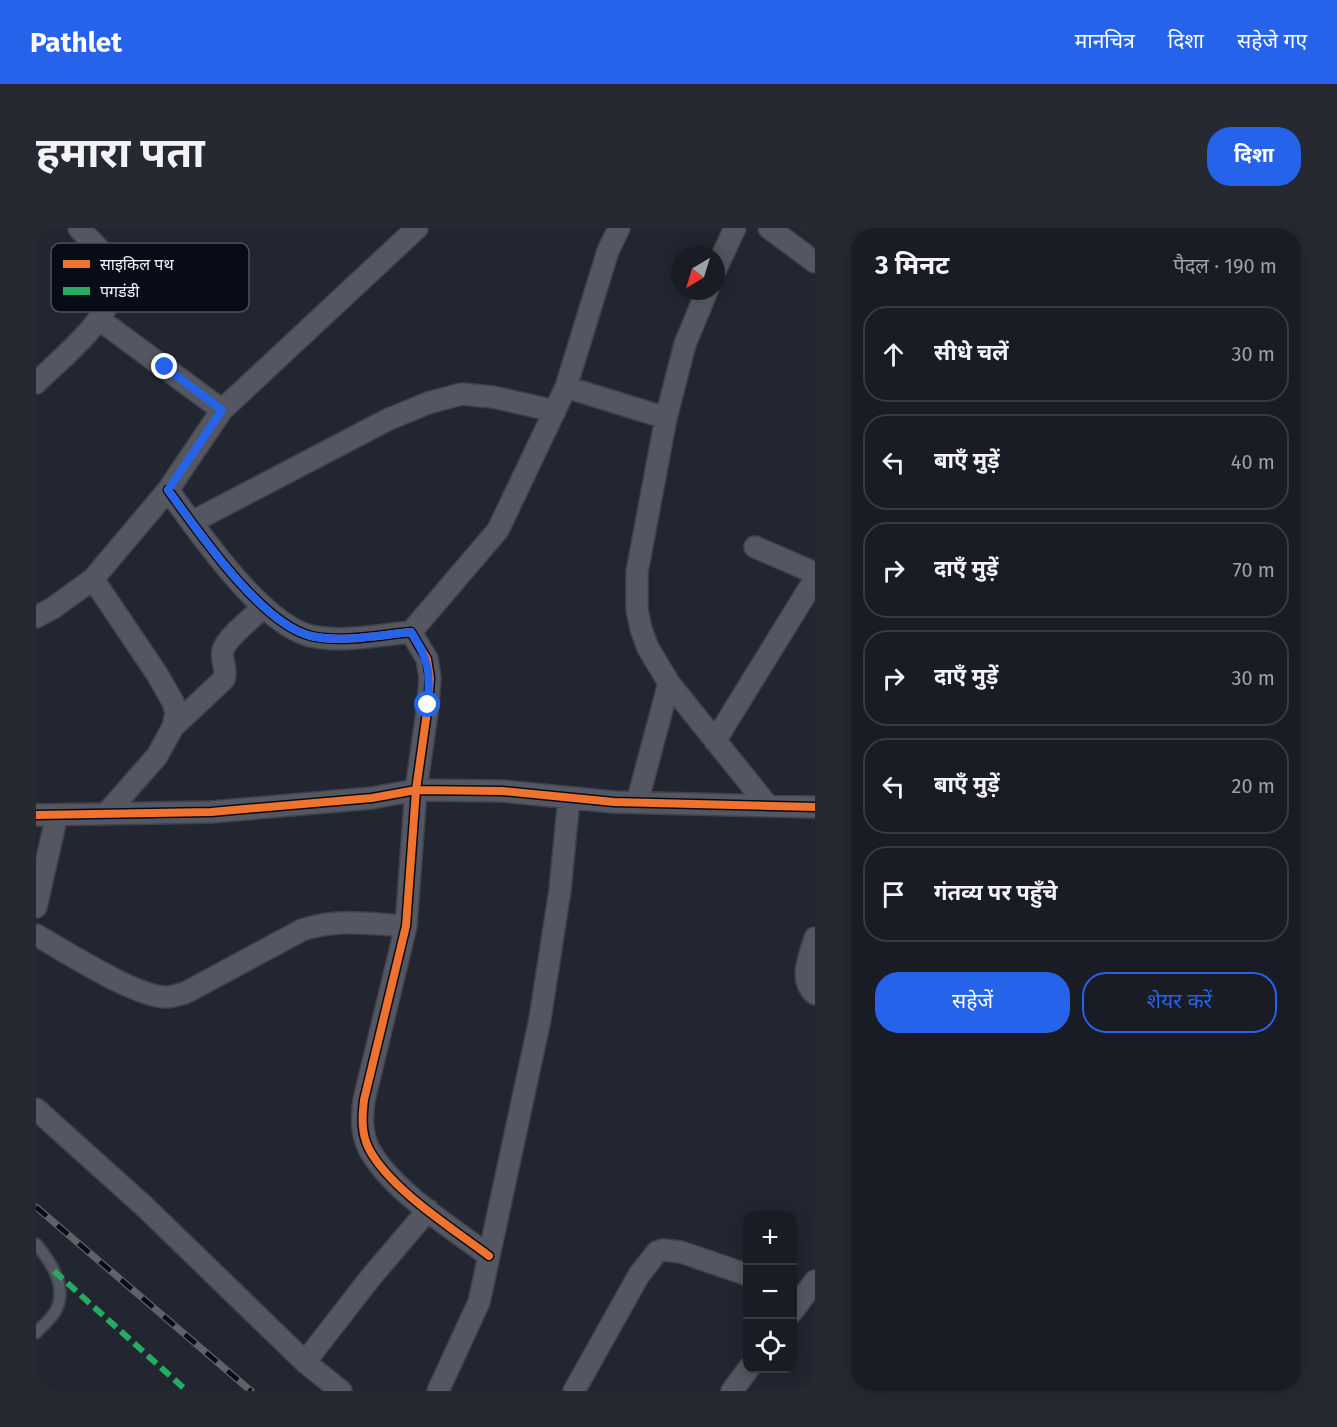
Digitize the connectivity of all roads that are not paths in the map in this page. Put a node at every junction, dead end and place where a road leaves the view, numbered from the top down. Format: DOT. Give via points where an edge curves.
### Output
graph roads {
  1 [pos="79,228"];
  2 [pos="417,228"];
  3 [pos="619,228"];
  4 [pos="735,228"];
  5 [pos="769,228"];
  6 [pos="93,243"];
  7 [pos="725,249"];
  8 [pos="815,262"];
  9 [pos="703,300"];
  10 [pos="105,312"];
  11 [pos="100,320"];
  12 [pos="36,383"];
  13 [pos="566,387"];
  14 [pos="222,410"];
  15 [pos="555,411"];
  16 [pos="666,418"];
  17 [pos="168,490"];
  18 [pos="192,522"];
  19 [pos="755,547"];
  20 [pos="815,573"];
  21 [pos="93,579"];
  22 [pos="815,579"];
  23 [pos="264,608"];
  24 [pos="36,617"];
  25 [pos="411,632"];
  26 [pos="669,683"];
  27 [pos="173,727"];
  28 [pos="715,741"];
  29 [pos="416,790"];
  30 [pos="569,798"];
  31 [pos="637,803"];
  32 [pos="768,806"];
  33 [pos="815,807"];
  34 [pos="106,814"];
  35 [pos="36,815"];
  36 [pos="57,815"];
  37 [pos="36,907"];
  38 [pos="406,926"];
  39 [pos="36,935"];
  40 [pos="815,938"];
  41 [pos="815,994"];
  42 [pos="36,1109"];
  43 [pos="428,1210"];
  44 [pos="36,1244"];
  45 [pos="489,1256"];
  46 [pos="743,1274"];
  47 [pos="815,1281"];
  48 [pos="799,1308"];
  49 [pos="36,1333"];
  50 [pos="305,1362"];
  51 [pos="745,1373"];
  52 [pos="341,1391"];
  53 [pos="438,1391"];
  54 [pos="574,1391"];
  55 [pos="732,1391"];
  1 -- 6 [label="street"];
  2 -- 14 [label="street"];
  3 -- 13 [label="street" via="608,251"];
  4 -- 7 [label="street"];
  5 -- 8 [label="street"];
  9 -- 16 [label="street" via="685,344"];
  10 -- 11 [label="street"];
  11 -- 12 [label="street"];
  11 -- 14 [label="street"];
  13 -- 15 [label="street"];
  13 -- 16 [label="street"];
  14 -- 17 [label="street"];
  15 -- 18 [label="street" via="461,394 428,403 387,420"];
  15 -- 25 [label="street" via="498,530"];
  16 -- 26 [label="street" via="636,591 641,629"];
  17 -- 18 [label="street"];
  17 -- 21 [label="street"];
  18 -- 23 [label="street"];
  19 -- 20 [label="street"];
  21 -- 24 [label="street"];
  21 -- 27 [label="street" via="174,702"];
  22 -- 28 [label="street"];
  23 -- 25 [label="street" via="300,633 336,640"];
  23 -- 27 [label="street" via="227,642 222,655 224,679"];
  25 -- 29 [label="street" via="427,659 430,678"];
  26 -- 28 [label="street"];
  26 -- 31 [label="street"];
  27 -- 34 [label="street" via="157,756"];
  28 -- 32 [label="street"];
  29 -- 30 [label="street" via="502,791"];
  29 -- 34 [label="street" via="372,798 212,812"];
  29 -- 38 [label="street"];
  30 -- 31 [label="street"];
  30 -- 45 [label="street" via="560,890 540,1018"];
  31 -- 32 [label="street"];
  32 -- 33 [label="street"];
  34 -- 36 [label="street"];
  35 -- 36 [label="street"];
  36 -- 37 [label="street"];
  38 -- 39 [label="street" via="338,921 320,924 185,993 167,997 128,986"];
  38 -- 43 [label="street" via="364,1100 362,1124 369,1148 384,1170"];
  40 -- 41 [label="street" via="805,973"];
  42 -- 50 [label="street" via="145,1207"];
  43 -- 45 [label="street"];
  43 -- 50 [label="street"];
  44 -- 49 [label="lane" via="48,1258 60,1289 56,1310"];
  45 -- 53 [label="street" via="478,1302"];
  46 -- 54 [label="street" via="681,1252 657,1252 639,1275"];
  47 -- 48 [label="street"];
  50 -- 52 [label="street"];
  51 -- 55 [label="street"];
}
